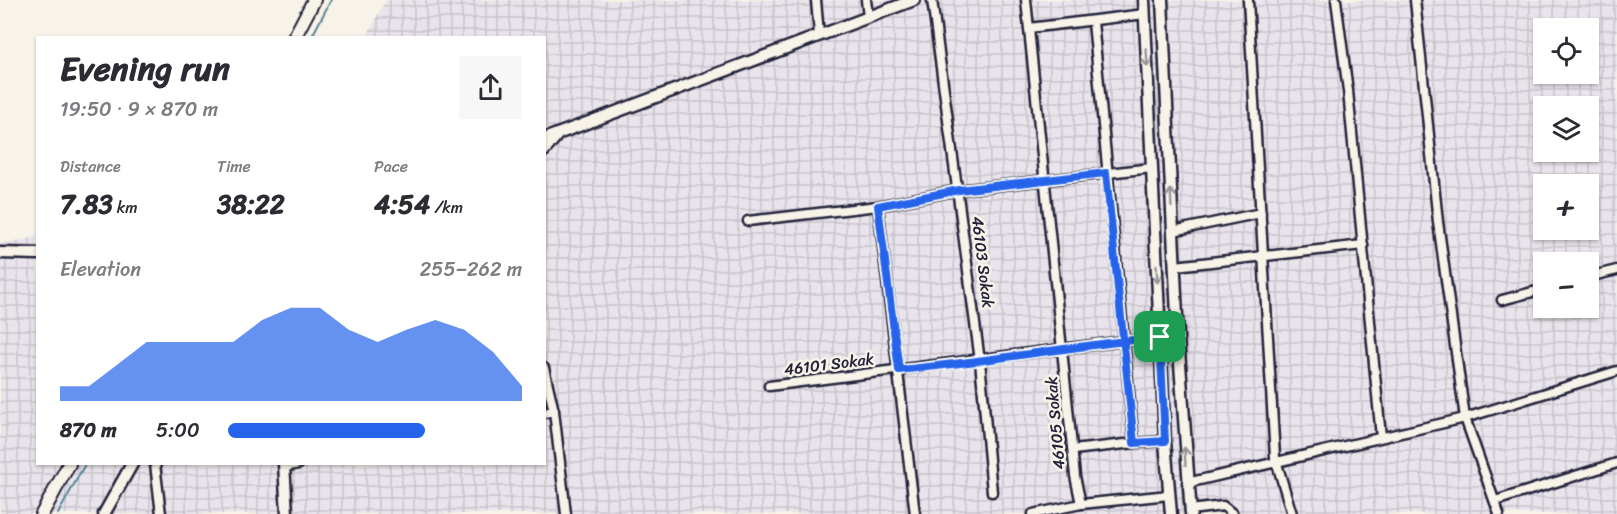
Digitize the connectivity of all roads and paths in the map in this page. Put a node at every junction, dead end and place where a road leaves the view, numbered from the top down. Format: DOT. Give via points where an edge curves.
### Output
graph roads {
  1 [pos="314,0"];
  2 [pos="816,0"];
  3 [pos="866,0"];
  4 [pos="914,0"];
  5 [pos="932,0"];
  6 [pos="1026,0"];
  7 [pos="1144,0"];
  8 [pos="1162,0"];
  9 [pos="1248,0"];
  10 [pos="1336,0"];
  11 [pos="1415,0"];
  12 [pos="1145,14"];
  13 [pos="868,17"];
  14 [pos="1093,22"];
  15 [pos="1029,28"];
  16 [pos="819,34"];
  17 [pos="295,36"];
  18 [pos="558,134"];
  19 [pos="546,138"];
  20 [pos="546,149"];
  21 [pos="1152,168"];
  22 [pos="1106,173"];
  23 [pos="1044,180"];
  24 [pos="959,190"];
  25 [pos="878,206"];
  26 [pos="1261,213"];
  27 [pos="748,221"];
  28 [pos="1173,231"];
  29 [pos="1362,244"];
  30 [pos="0,253"];
  31 [pos="36,254"];
  32 [pos="1262,257"];
  33 [pos="1175,266"];
  34 [pos="1617,270"];
  35 [pos="1599,274"];
  36 [pos="1533,292"];
  37 [pos="1502,300"];
  38 [pos="1160,337"];
  39 [pos="1178,337"];
  40 [pos="1124,340"];
  41 [pos="1063,349"];
  42 [pos="980,361"];
  43 [pos="899,370"];
  44 [pos="1617,371"];
  45 [pos="546,376"];
  46 [pos="770,386"];
  47 [pos="555,411"];
  48 [pos="546,413"];
  49 [pos="1465,418"];
  50 [pos="1381,437"];
  51 [pos="1165,441"];
  52 [pos="1134,443"];
  53 [pos="1073,450"];
  54 [pos="1277,461"];
  55 [pos="1617,463"];
  56 [pos="68,465"];
  57 [pos="131,465"];
  58 [pos="154,465"];
  59 [pos="284,465"];
  60 [pos="1187,483"];
  61 [pos="992,492"];
  62 [pos="1169,495"];
  63 [pos="1495,501"];
  64 [pos="1081,504"];
  65 [pos="1191,512"];
  66 [pos="42,514"];
  67 [pos="104,514"];
  68 [pos="161,514"];
  69 [pos="287,514"];
  70 [pos="566,514"];
  71 [pos="915,514"];
  72 [pos="1033,514"];
  73 [pos="1172,514"];
  74 [pos="1233,514"];
  75 [pos="1292,514"];
  76 [pos="1499,514"];
  1 -- 17 [label="main road"];
  2 -- 16 [label="street"];
  3 -- 13 [label="street"];
  4 -- 13 [label="street"];
  5 -- 24 [label="street, 46103 Sokak"];
  6 -- 15 [label="street, 46105 Sokak"];
  7 -- 12 [label="street"];
  28 -- 8 [label="street, one-way"];
  9 -- 26 [label="street"];
  10 -- 29 [label="street"];
  11 -- 49 [label="street" via="1438,222"];
  12 -- 14 [label="street"];
  12 -- 21 [label="street, one-way"];
  13 -- 16 [label="street"];
  14 -- 15 [label="street"];
  14 -- 22 [label="street"];
  15 -- 23 [label="street, 46105 Sokak"];
  16 -- 18 [label="street"];
  18 -- 19 [label="street"];
  18 -- 20 [label="street"];
  21 -- 22 [label="street"];
  21 -- 38 [label="street, one-way"];
  22 -- 23 [label="street"];
  22 -- 40 [label="street"];
  23 -- 24 [label="street"];
  23 -- 41 [label="street, 46105 Sokak"];
  24 -- 25 [label="street"];
  24 -- 42 [label="street, 46103 Sokak"];
  25 -- 27 [label="street"];
  25 -- 43 [label="street"];
  26 -- 28 [label="street"];
  26 -- 32 [label="street"];
  28 -- 33 [label="street"];
  29 -- 32 [label="street"];
  29 -- 50 [label="street"];
  30 -- 31 [label="street"];
  32 -- 33 [label="street"];
  32 -- 54 [label="street"];
  33 -- 39 [label="street"];
  34 -- 35 [label="street"];
  36 -- 37 [label="street"];
  38 -- 39 [label="street, 46101 Sokak"];
  38 -- 40 [label="street, 46101 Sokak"];
  38 -- 51 [label="street"];
  60 -- 39 [label="street, one-way"];
  40 -- 41 [label="street, 46101 Sokak"];
  40 -- 52 [label="street"];
  41 -- 42 [label="street, 46101 Sokak"];
  41 -- 53 [label="street, 46105 Sokak"];
  42 -- 43 [label="street, 46101 Sokak"];
  42 -- 61 [label="street, 46103 Sokak"];
  43 -- 46 [label="street, 46101 Sokak"];
  43 -- 71 [label="street"];
  44 -- 49 [label="street"];
  45 -- 47 [label="street"];
  47 -- 48 [label="street"];
  47 -- 70 [label="street"];
  49 -- 50 [label="street"];
  49 -- 63 [label="street"];
  50 -- 54 [label="street"];
  51 -- 52 [label="street"];
  51 -- 62 [label="street"];
  52 -- 53 [label="street"];
  53 -- 64 [label="street, 46105 Sokak"];
  54 -- 60 [label="street"];
  54 -- 75 [label="street"];
  55 -- 63 [label="street"];
  56 -- 66 [label="main road"];
  57 -- 67 [label="street"];
  58 -- 68 [label="street"];
  59 -- 69 [label="street"];
  60 -- 65 [label="street"];
  62 -- 64 [label="street"];
  62 -- 73 [label="street"];
  63 -- 76 [label="street"];
  64 -- 72 [label="street"];
  65 -- 74 [label="street" via="1223,506"];
}
